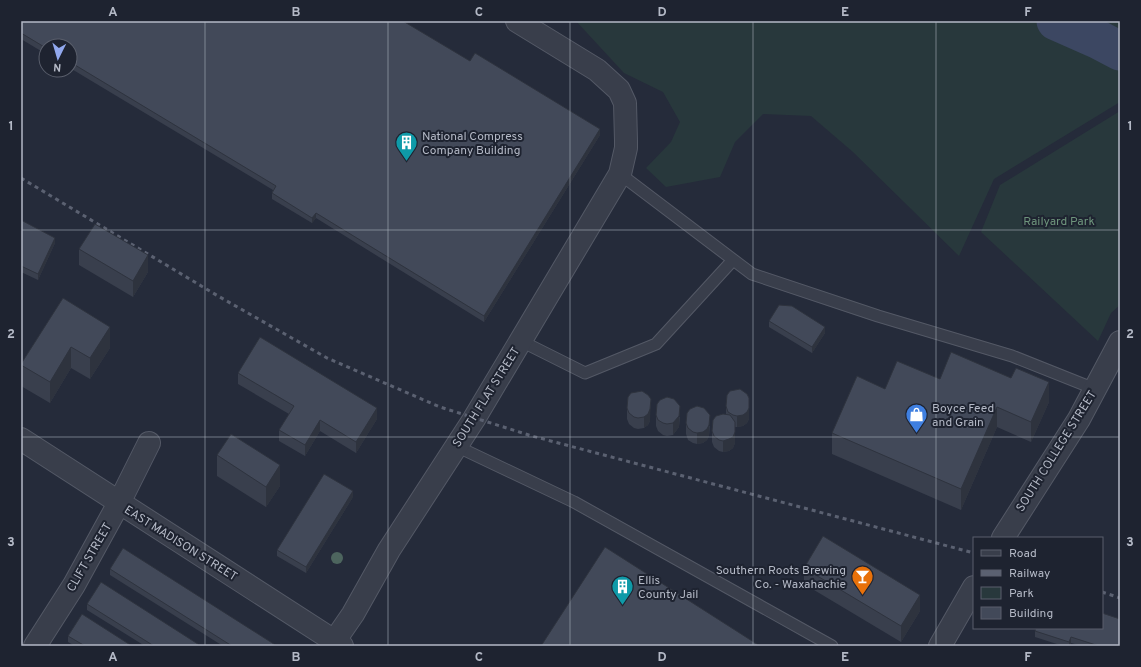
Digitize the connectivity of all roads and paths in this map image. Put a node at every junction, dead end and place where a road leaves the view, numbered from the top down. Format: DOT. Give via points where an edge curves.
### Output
graph roads {
  1 [pos="517,21"];
  2 [pos="620,174"];
  3 [pos="733,260"];
  4 [pos="521,341"];
  5 [pos="1120,342"];
  6 [pos="1095,389"];
  7 [pos="21,439"];
  8 [pos="149,443"];
  9 [pos="456,446"];
  10 [pos="119,504"];
  11 [pos="1004,537"];
  12 [pos="973,589"];
  13 [pos="335,644"];
  14 [pos="35,646"];
  15 [pos="832,646"];
  16 [pos="940,646"];
  1 -- 2 [label="street, SOUTH FLAT STREET" via="597,70 619,90 625,103 626,141"];
  2 -- 3 [label="lane"];
  2 -- 4 [label="street, SOUTH FLAT STREET"];
  3 -- 4 [label="lane" via="656,344 585,373"];
  3 -- 6 [label="lane" via="752,274 878,316 1012,356"];
  4 -- 9 [label="street, SOUTH FLAT STREET"];
  5 -- 6 [label="street, SOUTH COLLEGE STREET"];
  6 -- 11 [label="street, SOUTH COLLEGE STREET"];
  7 -- 10 [label="street, EAST MADISON STREET"];
  8 -- 10 [label="street, CLIFT STREET"];
  9 -- 13 [label="street, SOUTH FLAT STREET" via="388,550"];
  9 -- 15 [label="lane" via="574,502"];
  10 -- 13 [label="street, EAST MADISON STREET" via="242,581"];
  10 -- 14 [label="street, CLIFT STREET" via="74,585"];
  12 -- 16 [label="street"];
}
